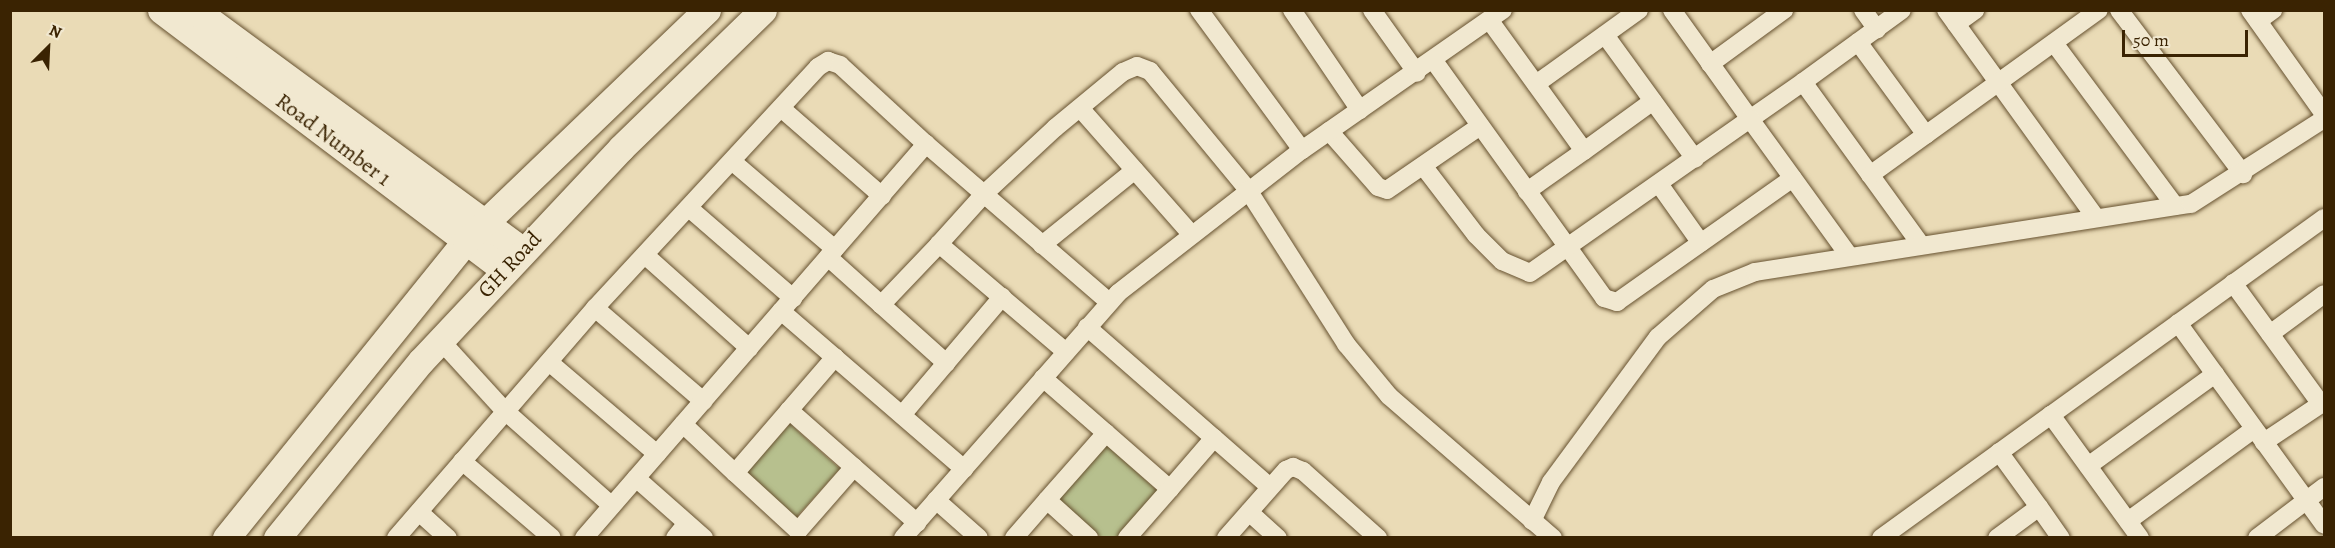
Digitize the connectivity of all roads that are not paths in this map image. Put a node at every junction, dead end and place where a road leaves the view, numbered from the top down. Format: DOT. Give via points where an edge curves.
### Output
graph roads {
  1 [pos="161,10"];
  2 [pos="195,10"];
  3 [pos="707,10"];
  4 [pos="763,10"];
  5 [pos="1199,10"];
  6 [pos="1292,10"];
  7 [pos="1372,10"];
  8 [pos="1639,10"];
  9 [pos="1672,10"];
  10 [pos="1863,10"];
  11 [pos="1902,10"];
  12 [pos="1975,10"];
  13 [pos="2099,10"];
  14 [pos="2118,10"];
  15 [pos="1772,14"];
  16 [pos="2260,14"];
  17 [pos="1496,16"];
  18 [pos="1951,17"];
  19 [pos="1877,29"];
  20 [pos="1605,35"];
  21 [pos="1858,42"];
  22 [pos="2054,43"];
  23 [pos="1434,61"];
  24 [pos="1710,64"];
  25 [pos="1417,73"];
  26 [pos="1803,82"];
  27 [pos="1998,83"];
  28 [pos="1536,84"];
  29 [pos="1653,101"];
  30 [pos="781,108"];
  31 [pos="1080,108"];
  32 [pos="1360,110"];
  33 [pos="2325,114"];
  34 [pos="1750,119"];
  35 [pos="2325,119"];
  36 [pos="1480,126"];
  37 [pos="1329,131"];
  38 [pos="1926,135"];
  39 [pos="926,144"];
  40 [pos="1302,150"];
  41 [pos="1584,151"];
  42 [pos="1695,159"];
  43 [pos="733,162"];
  44 [pos="1424,167"];
  45 [pos="1136,171"];
  46 [pos="2243,174"];
  47 [pos="1870,175"];
  48 [pos="1793,178"];
  49 [pos="1659,184"];
  50 [pos="1248,190"];
  51 [pos="1527,191"];
  52 [pos="984,194"];
  53 [pos="882,196"];
  54 [pos="2175,206"];
  55 [pos="689,208"];
  56 [pos="2096,218"];
  57 [pos="2325,218"];
  58 [pos="475,233"];
  59 [pos="1192,235"];
  60 [pos="1701,243"];
  61 [pos="939,244"];
  62 [pos="1042,245"];
  63 [pos="1921,245"];
  64 [pos="1569,248"];
  65 [pos="524,251"];
  66 [pos="832,253"];
  67 [pos="645,255"];
  68 [pos="1849,256"];
  69 [pos="505,270"];
  70 [pos="2234,283"];
  71 [pos="2325,294"];
  72 [pos="1002,297"];
  73 [pos="1109,302"];
  74 [pos="787,304"];
  75 [pos="881,305"];
  76 [pos="595,308"];
  77 [pos="2178,323"];
  78 [pos="1087,327"];
  79 [pos="2270,334"];
  80 [pos="441,341"];
  81 [pos="749,348"];
  82 [pos="1066,352"];
  83 [pos="835,357"];
  84 [pos="549,362"];
  85 [pos="946,363"];
  86 [pos="2215,374"];
  87 [pos="1043,378"];
  88 [pos="703,401"];
  89 [pos="2323,403"];
  90 [pos="504,410"];
  91 [pos="789,410"];
  92 [pos="902,415"];
  93 [pos="2051,415"];
  94 [pos="683,424"];
  95 [pos="1106,433"];
  96 [pos="2259,436"];
  97 [pos="1214,438"];
  98 [pos="1999,453"];
  99 [pos="657,454"];
  100 [pos="462,461"];
  101 [pos="2088,466"];
  102 [pos="854,467"];
  103 [pos="964,469"];
  104 [pos="735,473"];
  105 [pos="636,478"];
  106 [pos="2325,487"];
  107 [pos="1270,488"];
  108 [pos="1170,489"];
  109 [pos="936,500"];
  110 [pos="1047,500"];
  111 [pos="2306,501"];
  112 [pos="612,506"];
  113 [pos="2039,507"];
  114 [pos="418,512"];
  115 [pos="1249,512"];
  116 [pos="1532,521"];
  117 [pos="917,522"];
  118 [pos="687,523"];
  119 [pos="2325,525"];
  120 [pos="2135,533"];
  121 [pos="795,534"];
  122 [pos="226,537"];
  123 [pos="277,537"];
  124 [pos="396,537"];
  125 [pos="448,537"];
  126 [pos="552,537"];
  127 [pos="584,537"];
  128 [pos="675,537"];
  129 [pos="704,537"];
  130 [pos="903,537"];
  131 [pos="979,537"];
  132 [pos="1014,537"];
  133 [pos="1089,537"];
  134 [pos="1126,537"];
  135 [pos="1226,537"];
  136 [pos="1278,537"];
  137 [pos="1378,537"];
  138 [pos="1552,537"];
  139 [pos="1881,537"];
  140 [pos="1997,537"];
  141 [pos="2061,537"];
  142 [pos="2257,537"];
  1 -- 58 [label="main road, Road Number 1"];
  2 -- 58 [label="main road, Road Number 1"];
  3 -- 58 [label="main road, GH Road"];
  4 -- 65 [label="main road, GH Road" via="621,147"];
  5 -- 40 [label="street"];
  6 -- 32 [label="street"];
  7 -- 25 [label="street"];
  8 -- 20 [label="street"];
  9 -- 24 [label="street"];
  10 -- 19 [label="street"];
  11 -- 19 [label="street"];
  12 -- 18 [label="street"];
  13 -- 22 [label="street"];
  14 -- 46 [label="street"];
  15 -- 24 [label="street"];
  16 -- 33 [label="street"];
  17 -- 23 [label="street"];
  17 -- 28 [label="street"];
  18 -- 27 [label="street"];
  19 -- 21 [label="street"];
  20 -- 28 [label="street"];
  20 -- 29 [label="street"];
  21 -- 26 [label="street"];
  21 -- 38 [label="street"];
  22 -- 27 [label="street"];
  22 -- 54 [label="street"];
  23 -- 25 [label="street"];
  23 -- 36 [label="street"];
  24 -- 34 [label="street"];
  25 -- 32 [label="street"];
  26 -- 34 [label="street"];
  26 -- 47 [label="street"];
  27 -- 38 [label="street"];
  27 -- 56 [label="street"];
  28 -- 41 [label="street"];
  29 -- 41 [label="street"];
  29 -- 42 [label="street"];
  30 -- 39 [label="street" via="818,67 828,62 840,64"];
  30 -- 43 [label="street"];
  30 -- 53 [label="street"];
  31 -- 45 [label="street"];
  31 -- 50 [label="street" via="1123,72 1137,66 1150,72"];
  31 -- 52 [label="street"];
  32 -- 37 [label="street"];
  34 -- 42 [label="street"];
  34 -- 48 [label="street"];
  35 -- 46 [label="street"];
  36 -- 44 [label="street"];
  36 -- 51 [label="street"];
  37 -- 40 [label="street"];
  37 -- 44 [label="street" via="1378,187 1388,190"];
  38 -- 47 [label="street"];
  39 -- 52 [label="street"];
  39 -- 53 [label="street"];
  40 -- 50 [label="street"];
  41 -- 51 [label="street"];
  42 -- 49 [label="street"];
  43 -- 55 [label="street"];
  43 -- 66 [label="street"];
  44 -- 64 [label="street" via="1476,235 1502,261 1530,273"];
  45 -- 59 [label="street"];
  45 -- 62 [label="street"];
  46 -- 54 [label="street" via="2191,204"];
  47 -- 63 [label="street"];
  48 -- 60 [label="street"];
  48 -- 68 [label="street"];
  49 -- 60 [label="street"];
  49 -- 64 [label="street"];
  50 -- 59 [label="street"];
  50 -- 116 [label="street" via="1346,344 1389,396"];
  51 -- 64 [label="street"];
  52 -- 61 [label="street"];
  52 -- 62 [label="street"];
  53 -- 66 [label="street"];
  54 -- 56 [label="street"];
  55 -- 67 [label="street"];
  55 -- 74 [label="street"];
  56 -- 63 [label="street"];
  57 -- 70 [label="street"];
  58 -- 65 [label="main road, Road Number 1"];
  58 -- 69 [label="main road, Road Number 1"];
  58 -- 122 [label="main road, GH Road"];
  59 -- 73 [label="street"];
  60 -- 64 [label="street" via="1617,302 1604,298"];
  61 -- 72 [label="street"];
  61 -- 75 [label="street"];
  62 -- 73 [label="street"];
  63 -- 68 [label="street"];
  65 -- 69 [label="main road, GH Road"];
  66 -- 74 [label="street"];
  66 -- 75 [label="street"];
  67 -- 76 [label="street"];
  67 -- 81 [label="street"];
  68 -- 116 [label="street" via="1755,273 1713,289 1658,337 1551,482"];
  69 -- 80 [label="main road, GH Road"];
  70 -- 77 [label="street"];
  70 -- 79 [label="street"];
  71 -- 79 [label="street"];
  72 -- 82 [label="street"];
  72 -- 85 [label="street"];
  73 -- 78 [label="street"];
  74 -- 81 [label="street"];
  74 -- 83 [label="street"];
  75 -- 85 [label="street"];
  76 -- 84 [label="street"];
  76 -- 88 [label="street"];
  77 -- 86 [label="street"];
  77 -- 93 [label="street"];
  78 -- 82 [label="street"];
  78 -- 97 [label="street"];
  79 -- 89 [label="street"];
  80 -- 90 [label="street"];
  80 -- 123 [label="main road, GH Road"];
  81 -- 88 [label="street"];
  82 -- 87 [label="street"];
  83 -- 91 [label="street"];
  83 -- 92 [label="street"];
  84 -- 90 [label="street"];
  84 -- 99 [label="street"];
  85 -- 92 [label="street"];
  86 -- 96 [label="street"];
  86 -- 101 [label="street"];
  87 -- 95 [label="street"];
  87 -- 103 [label="street"];
  88 -- 94 [label="street"];
  89 -- 96 [label="street"];
  90 -- 100 [label="street"];
  90 -- 112 [label="street"];
  91 -- 102 [label="street"];
  91 -- 104 [label="street"];
  92 -- 103 [label="street"];
  93 -- 98 [label="street"];
  93 -- 101 [label="street"];
  94 -- 99 [label="street"];
  94 -- 104 [label="street"];
  95 -- 108 [label="street"];
  95 -- 110 [label="street"];
  96 -- 111 [label="street"];
  96 -- 120 [label="street"];
  97 -- 107 [label="street"];
  97 -- 108 [label="street"];
  98 -- 113 [label="street"];
  98 -- 139 [label="street"];
  99 -- 105 [label="street"];
  100 -- 114 [label="street"];
  100 -- 126 [label="street"];
  101 -- 120 [label="street"];
  102 -- 117 [label="street"];
  102 -- 121 [label="street"];
  103 -- 109 [label="street"];
  104 -- 121 [label="street"];
  105 -- 112 [label="street"];
  105 -- 118 [label="street"];
  106 -- 111 [label="street"];
  107 -- 115 [label="street"];
  107 -- 137 [label="street" via="1286,470 1293,467 1303,471"];
  108 -- 134 [label="street"];
  109 -- 117 [label="street"];
  109 -- 131 [label="street"];
  110 -- 132 [label="street"];
  110 -- 133 [label="street"];
  111 -- 119 [label="street"];
  111 -- 142 [label="street"];
  112 -- 127 [label="street"];
  113 -- 140 [label="street"];
  113 -- 141 [label="street"];
  114 -- 124 [label="street"];
  114 -- 125 [label="street"];
  115 -- 135 [label="street"];
  115 -- 136 [label="street"];
  116 -- 138 [label="street"];
  117 -- 130 [label="street"];
  118 -- 128 [label="street"];
  118 -- 129 [label="street"];
}
